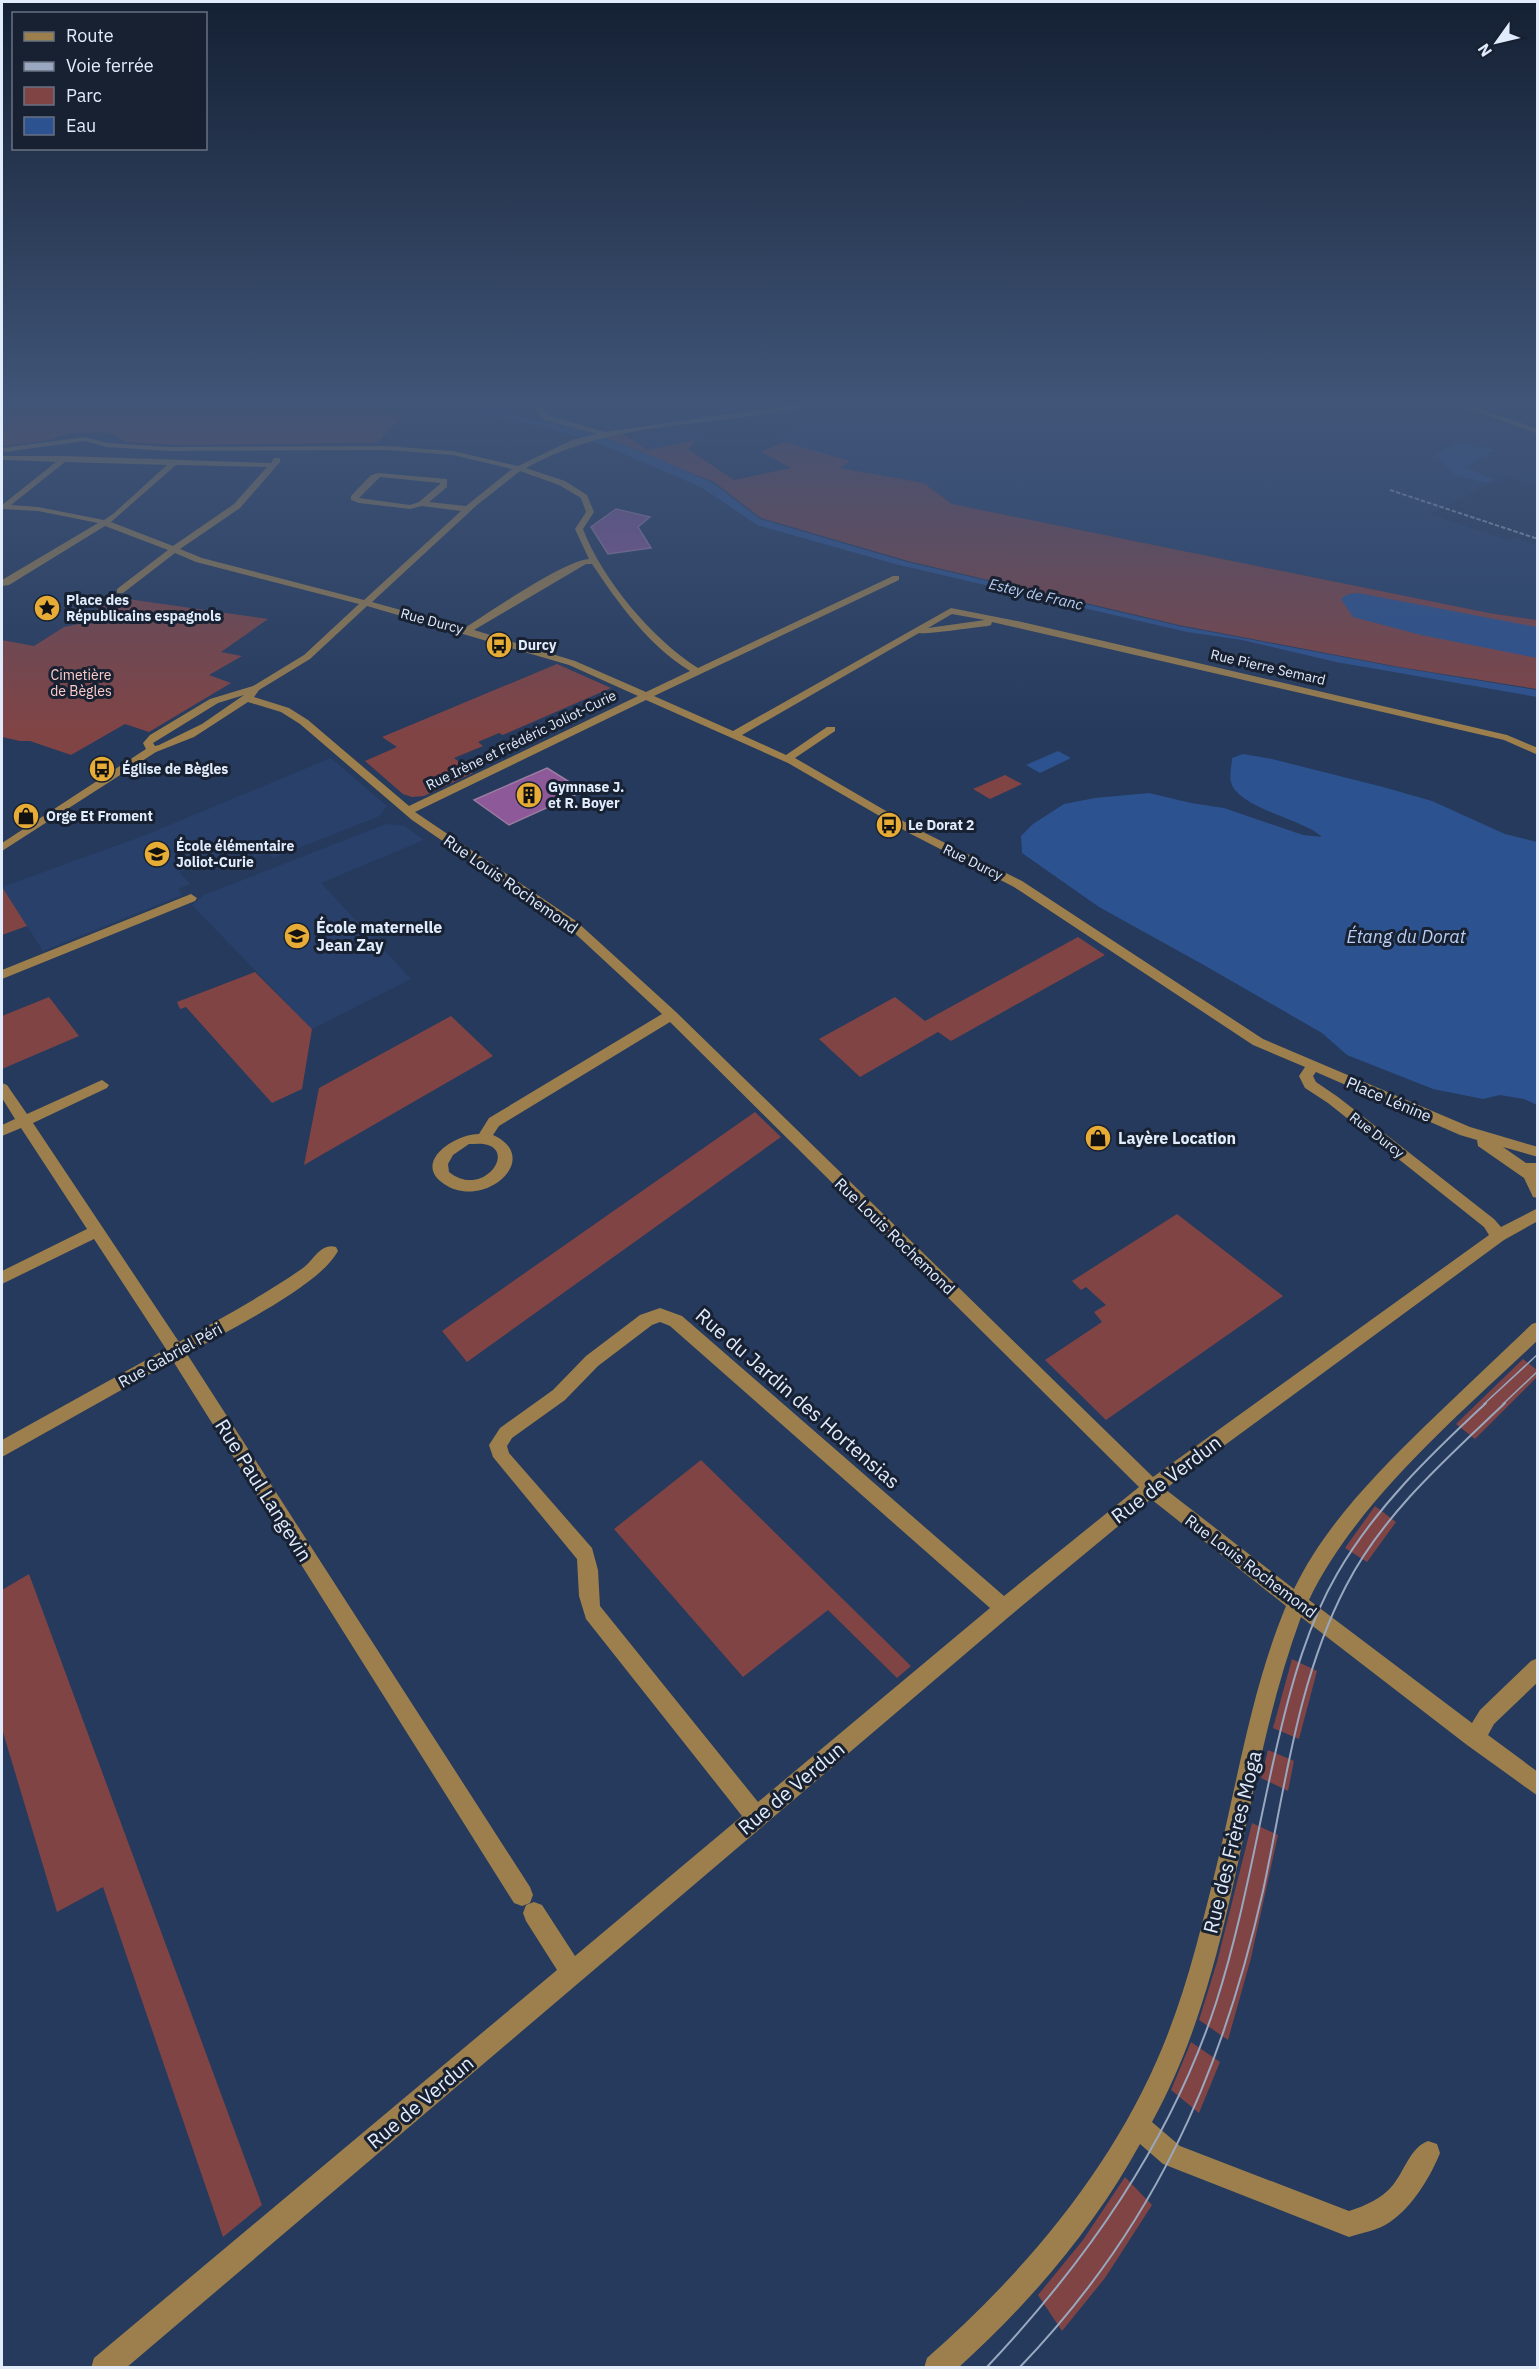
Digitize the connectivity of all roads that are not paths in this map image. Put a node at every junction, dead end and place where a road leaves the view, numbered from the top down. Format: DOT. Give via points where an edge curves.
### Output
graph roads {
  1 [pos="69,514"];
  2 [pos="120,514"];
  3 [pos="226,514"];
  4 [pos="463,514"];
  5 [pos="589,514"];
  6 [pos="106,523"];
  7 [pos="174,551"];
  8 [pos="594,561"];
  9 [pos="897,578"];
  10 [pos="4,583"];
  11 [pos="120,591"];
  12 [pos="366,603"];
  13 [pos="466,631"];
  14 [pos="698,672"];
  15 [pos="256,688"];
  16 [pos="647,695"];
  17 [pos="247,698"];
  18 [pos="831,729"];
  19 [pos="734,735"];
  20 [pos="1507,738"];
  21 [pos="1538,745"];
  22 [pos="152,750"];
  23 [pos="1538,752"];
  24 [pos="787,759"];
  25 [pos="408,811"];
  26 [pos="2,848"];
  27 [pos="191,898"];
  28 [pos="2,975"];
  29 [pos="671,1015"];
  30 [pos="1312,1066"];
  31 [pos="102,1085"];
  32 [pos="2,1088"];
  33 [pos="24,1121"];
  34 [pos="2,1131"];
  35 [pos="1465,1131"];
  36 [pos="483,1138"];
  37 [pos="1538,1152"];
  38 [pos="1538,1158"];
  39 [pos="1530,1175"];
  40 [pos="1538,1192"];
  41 [pos="1538,1214"];
  42 [pos="95,1232"];
  43 [pos="1499,1236"];
  44 [pos="330,1251"];
  45 [pos="2,1278"];
  46 [pos="1538,1329"];
  47 [pos="176,1351"];
  48 [pos="2,1449"];
  49 [pos="1152,1488"];
  50 [pos="1298,1602"];
  51 [pos="1004,1608"];
  52 [pos="1538,1668"];
  53 [pos="1474,1738"];
  54 [pos="1538,1786"];
  55 [pos="757,1818"];
  56 [pos="572,1972"];
  57 [pos="1136,2125"];
  58 [pos="1428,2153"];
  59 [pos="104,2367"];
  60 [pos="937,2367"];
  1 -- 6 [label="street, Rue Durcy"];
  2 -- 6 [label="street"];
  3 -- 7 [label="street"];
  4 -- 12 [label="street"];
  5 -- 8 [label="street" via="579,529"];
  6 -- 7 [label="street, Rue Durcy"];
  6 -- 10 [label="street"];
  7 -- 11 [label="street"];
  7 -- 12 [label="street, Rue Durcy" via="210,564"];
  8 -- 13 [label="street" via="560,574"];
  8 -- 14 [label="street" via="636,617 671,653"];
  9 -- 14 [label="street, Rue Irène et Frédéric Joliot-Curie"];
  12 -- 13 [label="street, Rue Durcy"];
  12 -- 15 [label="street" via="307,657"];
  13 -- 16 [label="street, Rue Durcy" via="572,663"];
  14 -- 16 [label="street, Rue Irène et Frédéric Joliot-Curie"];
  15 -- 17 [label="street"];
  15 -- 22 [label="street" via="214,701 154,737 148,743"];
  16 -- 19 [label="street, Rue Durcy"];
  16 -- 25 [label="street, Rue Irène et Frédéric Joliot-Curie"];
  17 -- 22 [label="street" via="172,745"];
  17 -- 25 [label="street, Rue Louis Rochemond" via="304,722"];
  18 -- 24 [label="street"];
  19 -- 20 [label="street, Rue Pierre Semard" via="951,611"];
  19 -- 24 [label="street, Rue Durcy"];
  20 -- 21 [label="street, Rue Pierre Semard"];
  20 -- 23 [label="street, Rue Pierre Semard"];
  22 -- 26 [label="street"];
  24 -- 30 [label="street, Rue Durcy" via="930,841 1018,884 1240,1032"];
  25 -- 29 [label="street, Rue Louis Rochemond" via="572,924"];
  27 -- 28 [label="street"];
  29 -- 36 [label="street" via="494,1122"];
  29 -- 49 [label="street, Rue Louis Rochemond"];
  30 -- 35 [label="street, Place Lénine"];
  30 -- 43 [label="street, Rue Durcy" via="1306,1076 1310,1085 1489,1223"];
  31 -- 33 [label="street"];
  32 -- 33 [label="street, Rue Paul Langevin"];
  33 -- 34 [label="street"];
  33 -- 42 [label="street, Rue Paul Langevin"];
  35 -- 37 [label="street, Place Lénine"];
  35 -- 39 [label="street, Place Lénine"];
  38 -- 39 [label="street"];
  39 -- 40 [label="street, Place Lénine"];
  41 -- 43 [label="street"];
  42 -- 45 [label="street"];
  42 -- 47 [label="street, Rue Paul Langevin"];
  43 -- 49 [label="street, Rue de Verdun"];
  44 -- 47 [label="street, Rue Gabriel Péri" via="312,1270 273,1297"];
  46 -- 50 [label="street, Rue des Frères Moga" via="1361,1503"];
  47 -- 48 [label="street, Rue Gabriel Péri"];
  47 -- 56 [label="street, Rue Paul Langevin"];
  49 -- 50 [label="street, Rue Louis Rochemond"];
  49 -- 51 [label="street, Rue de Verdun"];
  50 -- 53 [label="street, Rue Louis Rochemond"];
  50 -- 57 [label="street, Rue des Frères Moga" via="1272,1678 1217,1910 1188,2006 1162,2076"];
  51 -- 55 [label="street, Rue de Verdun"];
  51 -- 55 [label="street, Rue du Jardin des Hortensias" via="676,1321 660,1315 646,1320 592,1361 559,1395 506,1433 498,1445 502,1457 585,1554 590,1566 587,1599 593,1612"];
  52 -- 53 [label="street" via="1487,1717"];
  53 -- 54 [label="street, Rue Louis Rochemond"];
  55 -- 56 [label="street, Rue de Verdun"];
  56 -- 59 [label="street, Rue de Verdun"];
  57 -- 58 [label="street" via="1172,2155 1349,2224 1380,2214 1402,2194"];
  57 -- 60 [label="street, Rue des Frères Moga" via="1084,2211 996,2314"];
}
